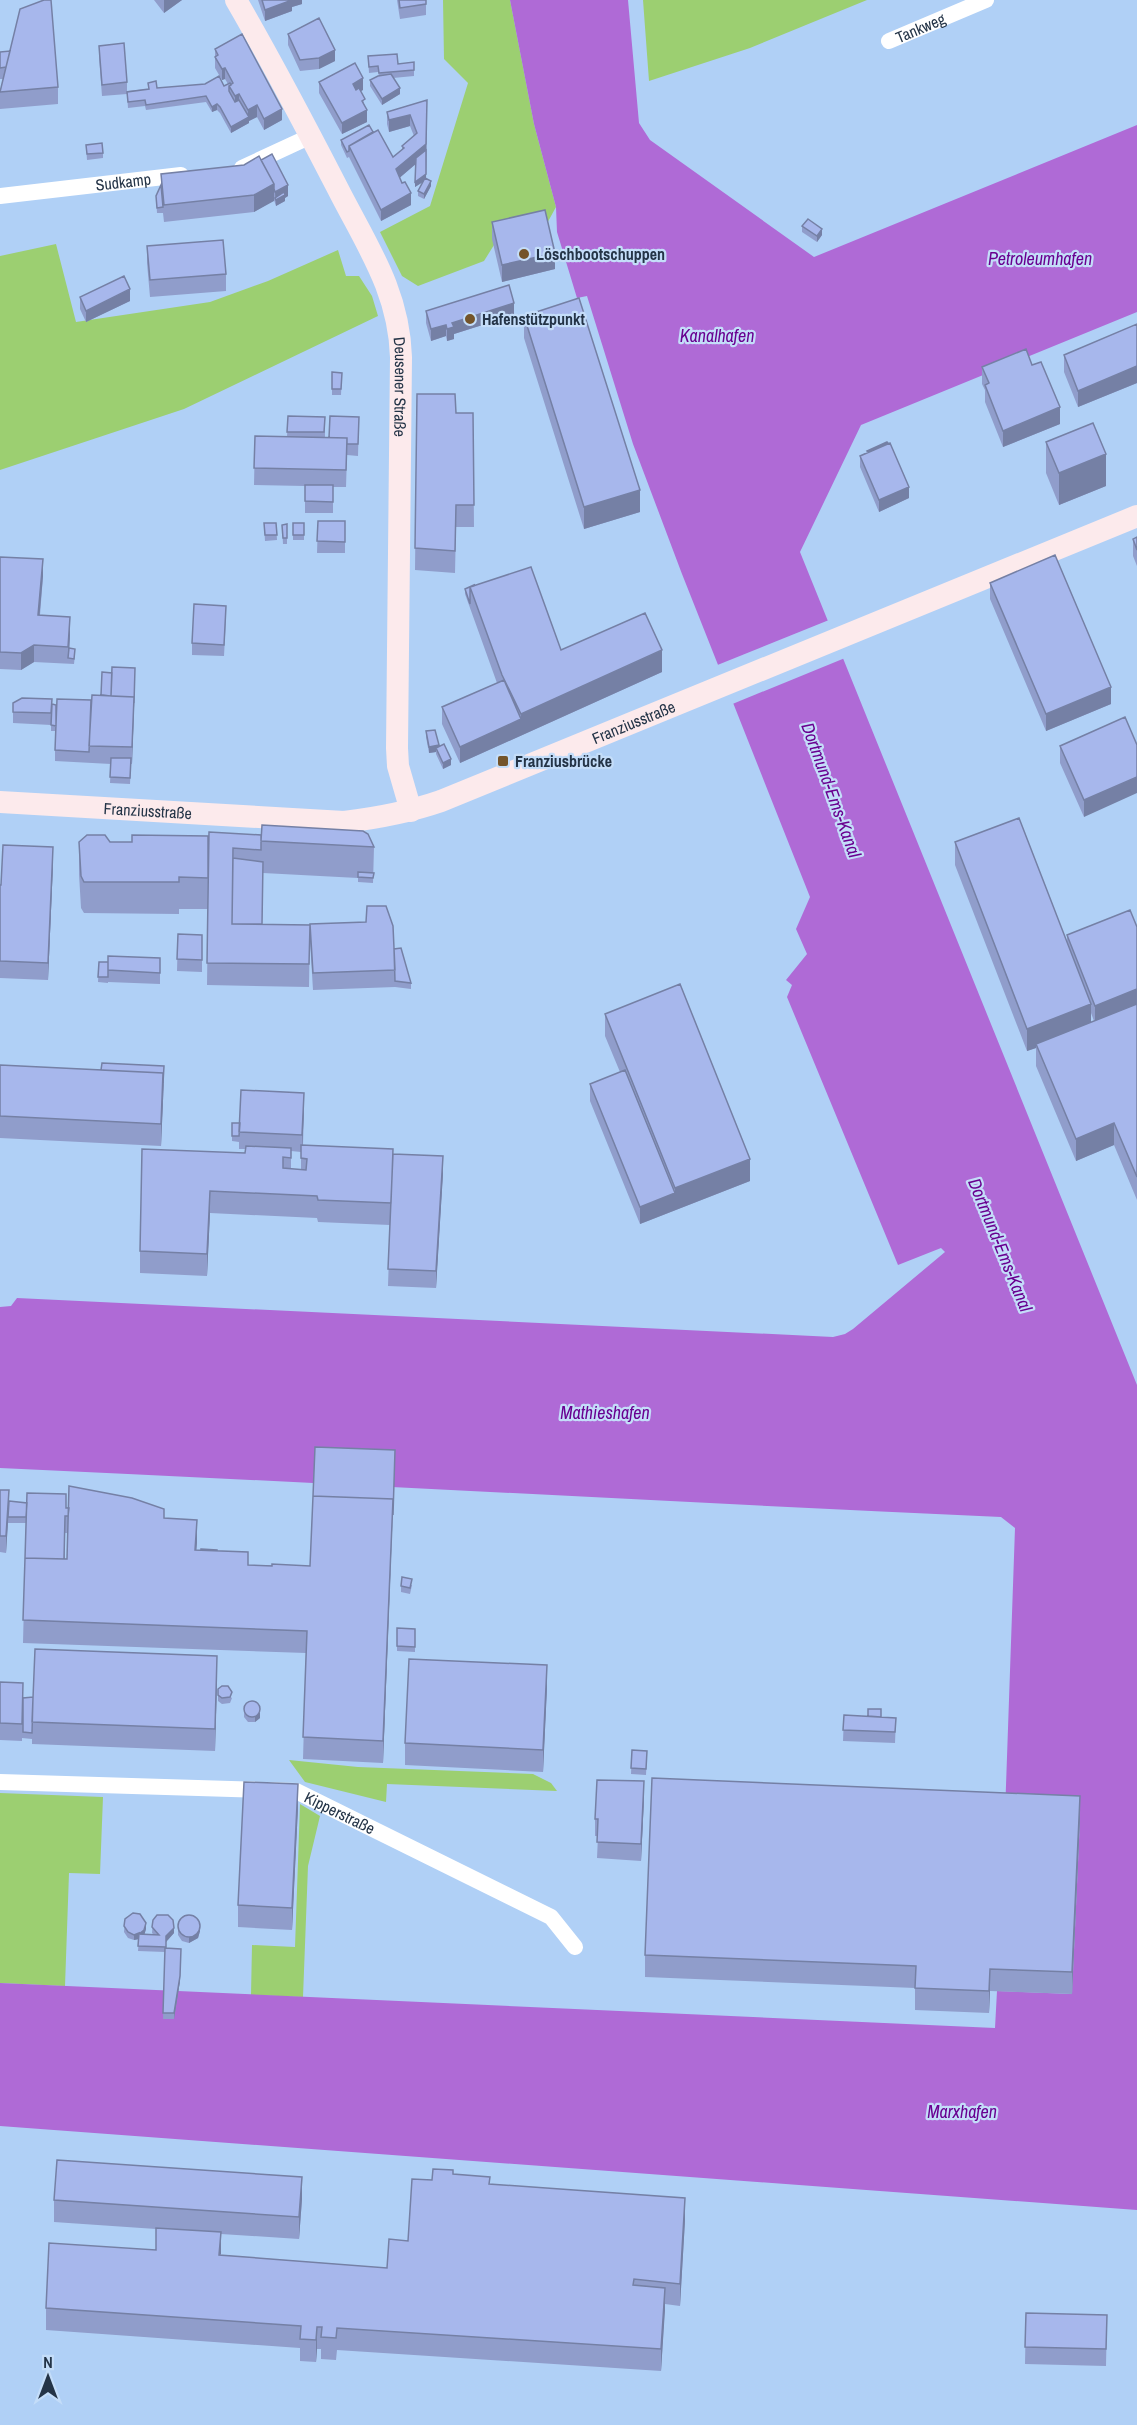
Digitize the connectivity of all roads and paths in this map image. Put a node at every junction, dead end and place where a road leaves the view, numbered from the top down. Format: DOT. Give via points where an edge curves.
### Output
graph roads {
  1 [pos="236,0"];
  2 [pos="986,0"];
  3 [pos="889,41"];
  4 [pos="311,135"];
  5 [pos="221,171"];
  6 [pos="198,173"];
  7 [pos="0,196"];
  8 [pos="1137,516"];
  9 [pos="0,802"];
  10 [pos="411,811"];
  11 [pos="0,1782"];
  12 [pos="575,1947"];
  1 -- 4 [label="main road, Deusener Straße"];
  2 -- 3 [label="street, Tankweg"];
  4 -- 5 [label="street" via="244,168"];
  4 -- 10 [label="main road, Deusener Straße" via="389,290 398,321 401,357 397,748"];
  6 -- 7 [label="street, Sudkamp"];
  8 -- 10 [label="main road, Franziusstraße"];
  9 -- 10 [label="main road, Franziusstraße" via="344,822"];
  11 -- 12 [label="street, Kipperstraße" via="296,1791 551,1917"];
}
